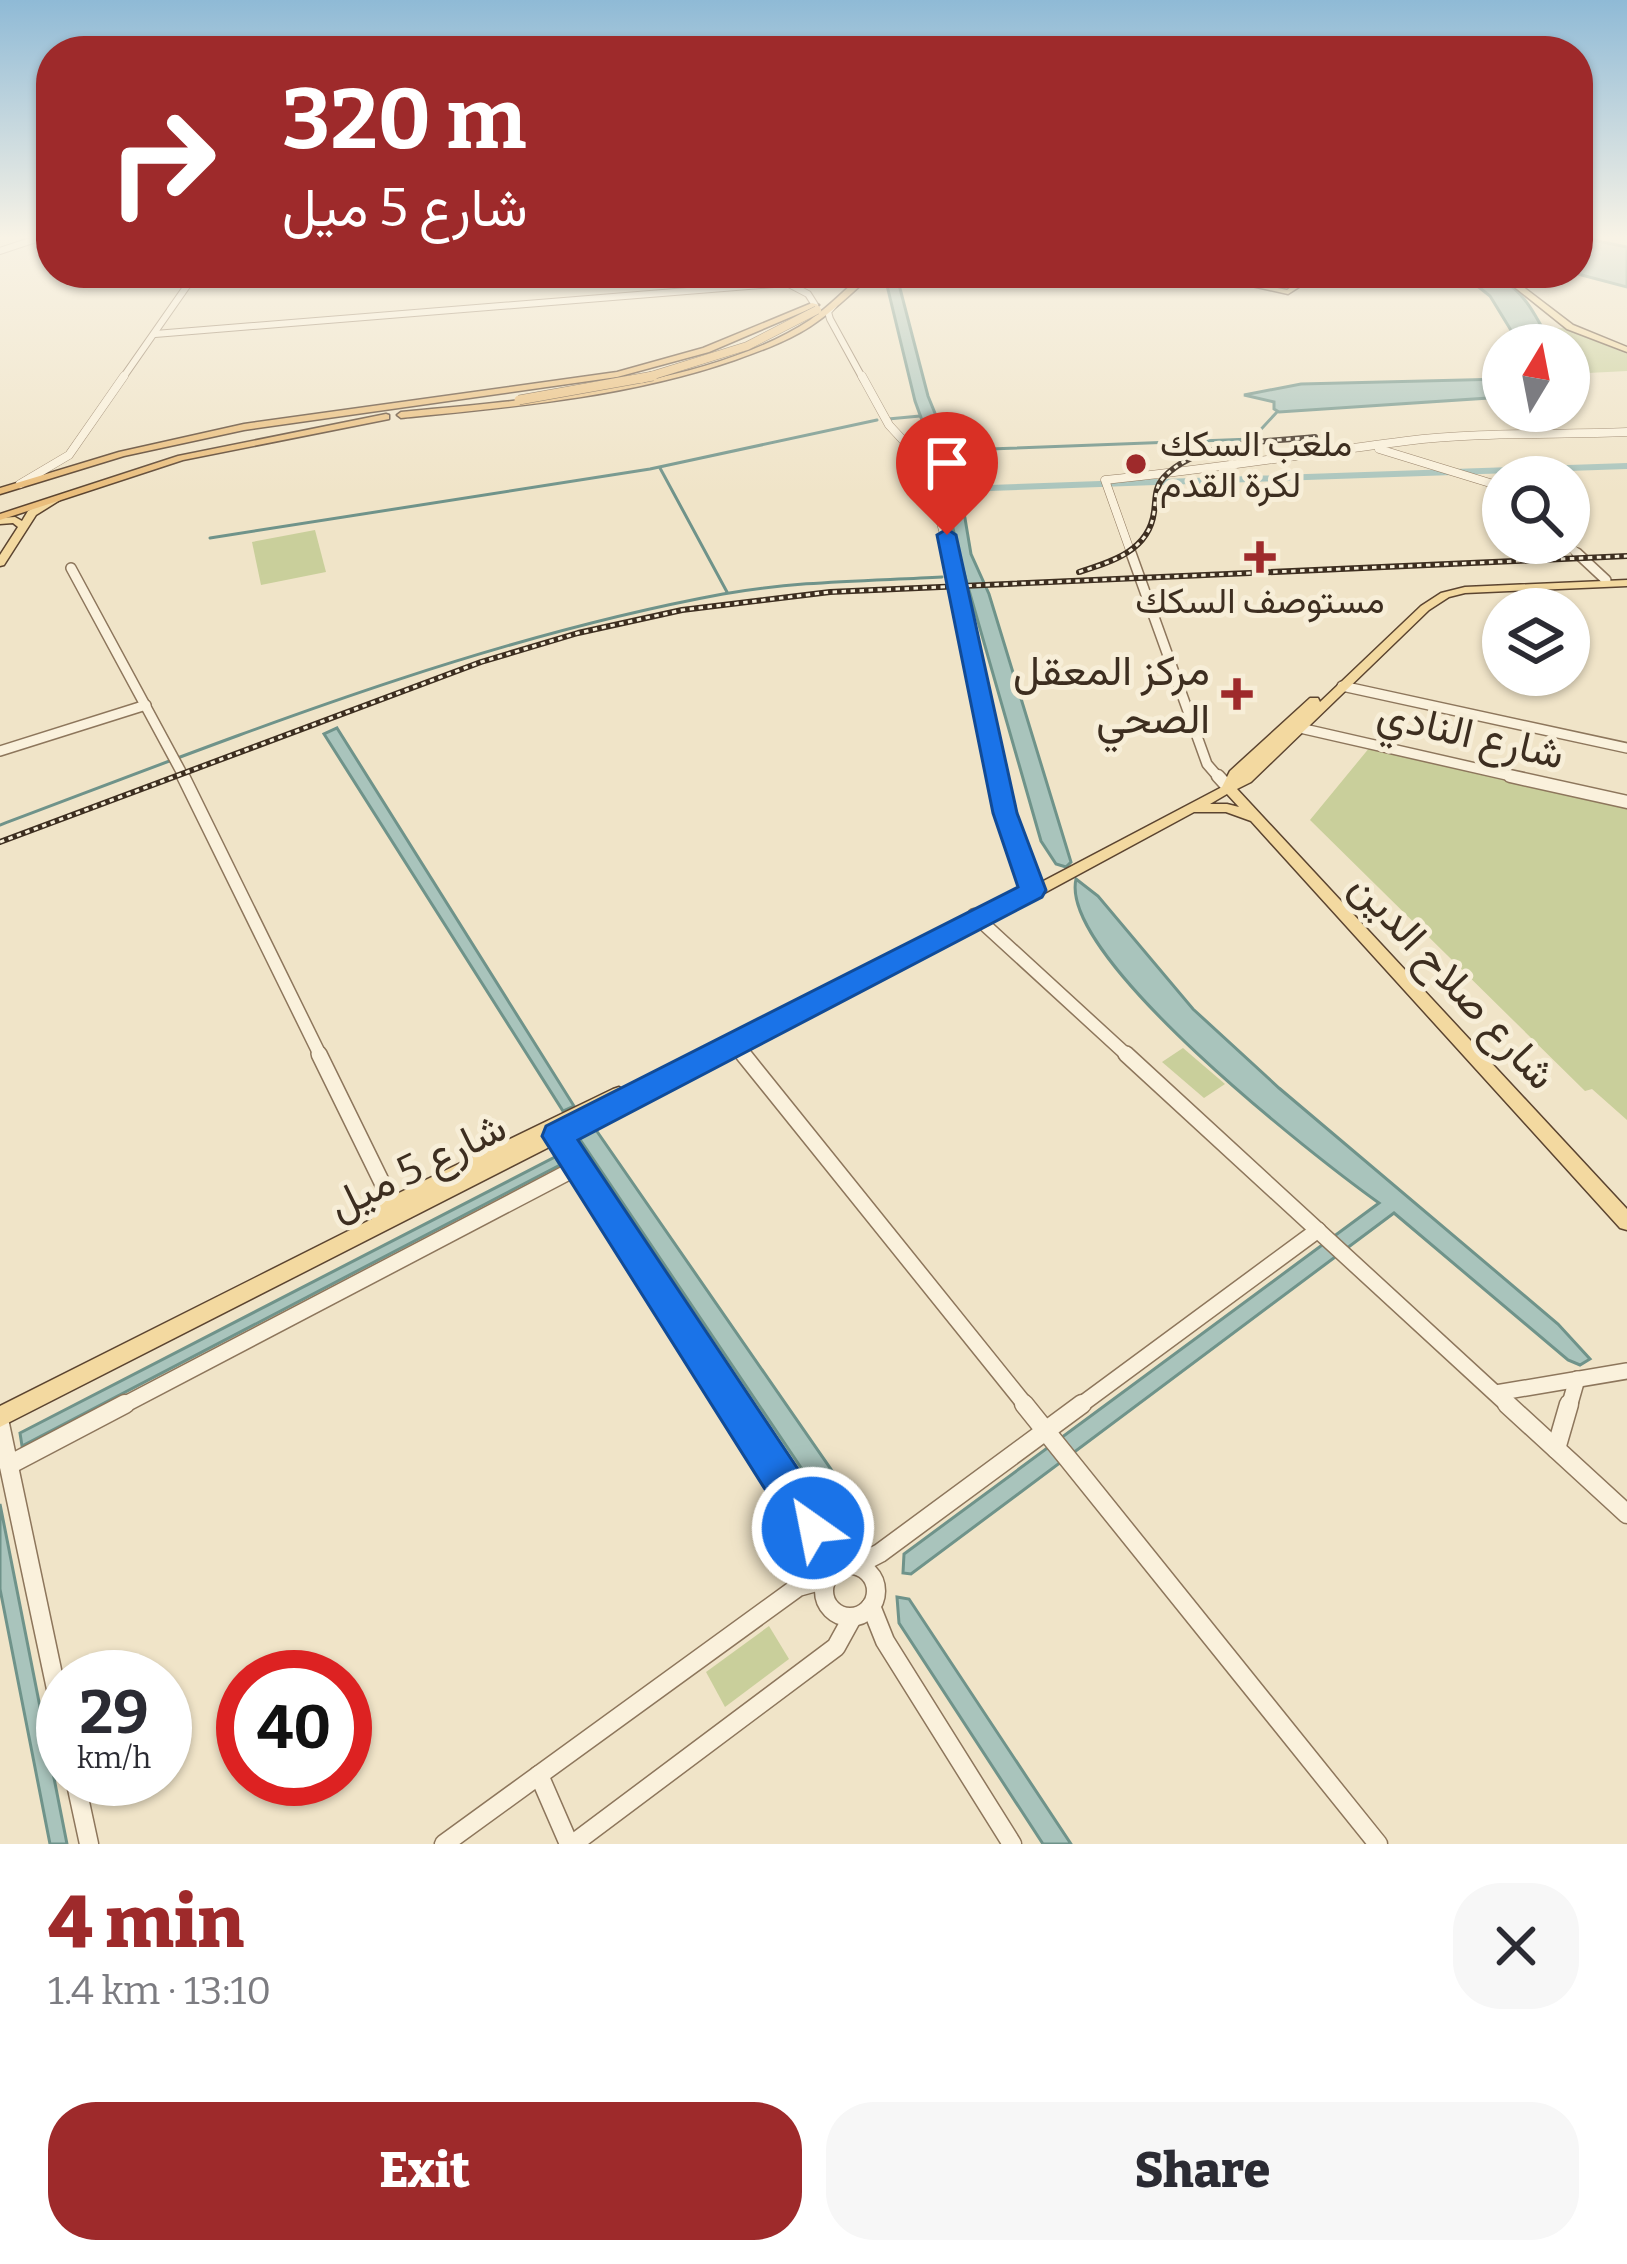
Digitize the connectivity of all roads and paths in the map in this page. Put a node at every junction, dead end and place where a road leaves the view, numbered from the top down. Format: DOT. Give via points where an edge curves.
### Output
graph roads {
  1 [pos="162,322"];
  2 [pos="302,322"];
  3 [pos="779,322"];
  4 [pos="792,322"];
  5 [pos="793,322"];
  6 [pos="826,322"];
  7 [pos="832,322"];
  8 [pos="1564,322"];
  9 [pos="154,334"];
  10 [pos="726,342"];
  11 [pos="1627,350"];
  12 [pos="744,352"];
  13 [pos="643,368"];
  14 [pos="658,378"];
  15 [pos="518,398"];
  16 [pos="383,408"];
  17 [pos="398,416"];
  18 [pos="1627,432"];
  19 [pos="1372,447"];
  20 [pos="69,455"];
  21 [pos="97,461"];
  22 [pos="926,467"];
  23 [pos="1482,481"];
  24 [pos="20,484"];
  25 [pos="0,490"];
  26 [pos="69,492"];
  27 [pos="0,519"];
  28 [pos="24,527"];
  29 [pos="0,563"];
  30 [pos="1589,564"];
  31 [pos="71,568"];
  32 [pos="1606,580"];
  33 [pos="1627,581"];
  34 [pos="1342,686"];
  35 [pos="146,705"];
  36 [pos="1300,728"];
  37 [pos="1627,748"];
  38 [pos="0,751"];
  39 [pos="1256,770"];
  40 [pos="1228,787"];
  41 [pos="1627,802"];
  42 [pos="1192,809"];
  43 [pos="1263,825"];
  44 [pos="1033,890"];
  45 [pos="983,916"];
  46 [pos="735,1044"];
  47 [pos="554,1131"];
  48 [pos="578,1167"];
  49 [pos="393,1205"];
  50 [pos="1627,1222"];
  51 [pos="1318,1230"];
  52 [pos="1627,1371"];
  53 [pos="1577,1378"];
  54 [pos="1496,1394"];
  55 [pos="0,1406"];
  56 [pos="0,1420"];
  57 [pos="1046,1431"];
  58 [pos="1556,1449"];
  59 [pos="9,1466"];
  60 [pos="1627,1514"];
  61 [pos="828,1551"];
  62 [pos="880,1553"];
  63 [pos="853,1564"];
  64 [pos="828,1577"];
  65 [pos="874,1582"];
  66 [pos="861,1613"];
  67 [pos="48,1650"];
  68 [pos="539,1775"];
  69 [pos="81,1806"];
  70 [pos="89,1844"];
  71 [pos="445,1844"];
  72 [pos="571,1844"];
  73 [pos="1012,1844"];
  74 [pos="1378,1844"];
  1 -- 9 [label="street"];
  2 -- 9 [label="street"];
  3 -- 10 [label="highway"];
  4 -- 15 [label="highway, bridge" via="690,366"];
  5 -- 12 [label="highway"];
  6 -- 22 [label="street" via="892,440"];
  7 -- 22 [label="street" via="898,439"];
  8 -- 11 [label="main road"];
  9 -- 20 [label="street"];
  10 -- 12 [label="highway"];
  10 -- 13 [label="highway"];
  12 -- 14 [label="highway"];
  13 -- 14 [label="highway"];
  13 -- 16 [label="highway"];
  14 -- 17 [label="highway"];
  15 -- 16 [label="highway"];
  15 -- 17 [label="highway"];
  16 -- 21 [label="highway" via="244,427"];
  17 -- 26 [label="highway" via="236,445"];
  18 -- 19 [label="street"];
  19 -- 23 [label="street"];
  19 -- 40 [label="street" via="1217,463 1108,486 1207,764"];
  20 -- 21 [label="street"];
  20 -- 24 [label="street"];
  21 -- 24 [label="highway"];
  22 -- 44 [label="street" via="973,643 1005,813"];
  24 -- 25 [label="highway"];
  26 -- 27 [label="highway"];
  26 -- 28 [label="main road" via="35,510"];
  27 -- 28 [label="main road"];
  28 -- 29 [label="main road"];
  30 -- 32 [label="street"];
  31 -- 35 [label="street"];
  32 -- 33 [label="main road"];
  32 -- 40 [label="main road" via="1435,594"];
  33 -- 34 [label="main road, شارع 5 ميل" via="1454,592 1425,608"];
  34 -- 36 [label="main road, شارع 5 ميل"];
  34 -- 37 [label="street"];
  35 -- 38 [label="street"];
  35 -- 49 [label="street"];
  36 -- 39 [label="main road, شارع 5 ميل"];
  36 -- 41 [label="street, شارع النادي"];
  39 -- 40 [label="main road, شارع 5 ميل"];
  39 -- 43 [label="main road"];
  40 -- 42 [label="main road, شارع 5 ميل"];
  40 -- 43 [label="main road, شارع صلاح الدين"];
  42 -- 43 [label="main road" via="1227,808"];
  42 -- 44 [label="main road, شارع 5 ميل"];
  43 -- 50 [label="main road, شارع صلاح الدين"];
  44 -- 45 [label="main road, شارع 5 ميل"];
  45 -- 46 [label="main road, شارع 5 ميل"];
  45 -- 47 [label="main road, شارع 5 ميل"];
  45 -- 51 [label="street"];
  46 -- 47 [label="main road, شارع 5 ميل"];
  46 -- 57 [label="street"];
  47 -- 48 [label="street"];
  47 -- 49 [label="main road, شارع 5 ميل"];
  47 -- 56 [label="main road, شارع 5 ميل"];
  48 -- 59 [label="street"];
  48 -- 61 [label="street"];
  49 -- 55 [label="main road, شارع 5 ميل"];
  51 -- 54 [label="street"];
  51 -- 57 [label="street"];
  52 -- 53 [label="street"];
  53 -- 54 [label="street"];
  53 -- 58 [label="street"];
  54 -- 58 [label="street"];
  56 -- 59 [label="street"];
  57 -- 62 [label="street"];
  57 -- 74 [label="street"];
  58 -- 60 [label="street"];
  59 -- 67 [label="street"];
  61 -- 63 [label="street"];
  61 -- 64 [label="street"];
  62 -- 63 [label="street"];
  62 -- 65 [label="street"];
  63 -- 64 [label="street"];
  63 -- 65 [label="street"];
  64 -- 66 [label="street" via="832,1609"];
  64 -- 68 [label="street" via="798,1587"];
  65 -- 66 [label="street"];
  66 -- 72 [label="street" via="836,1647"];
  66 -- 73 [label="street"];
  68 -- 71 [label="street"];
  68 -- 72 [label="street"];
  69 -- 70 [label="street"];
}
